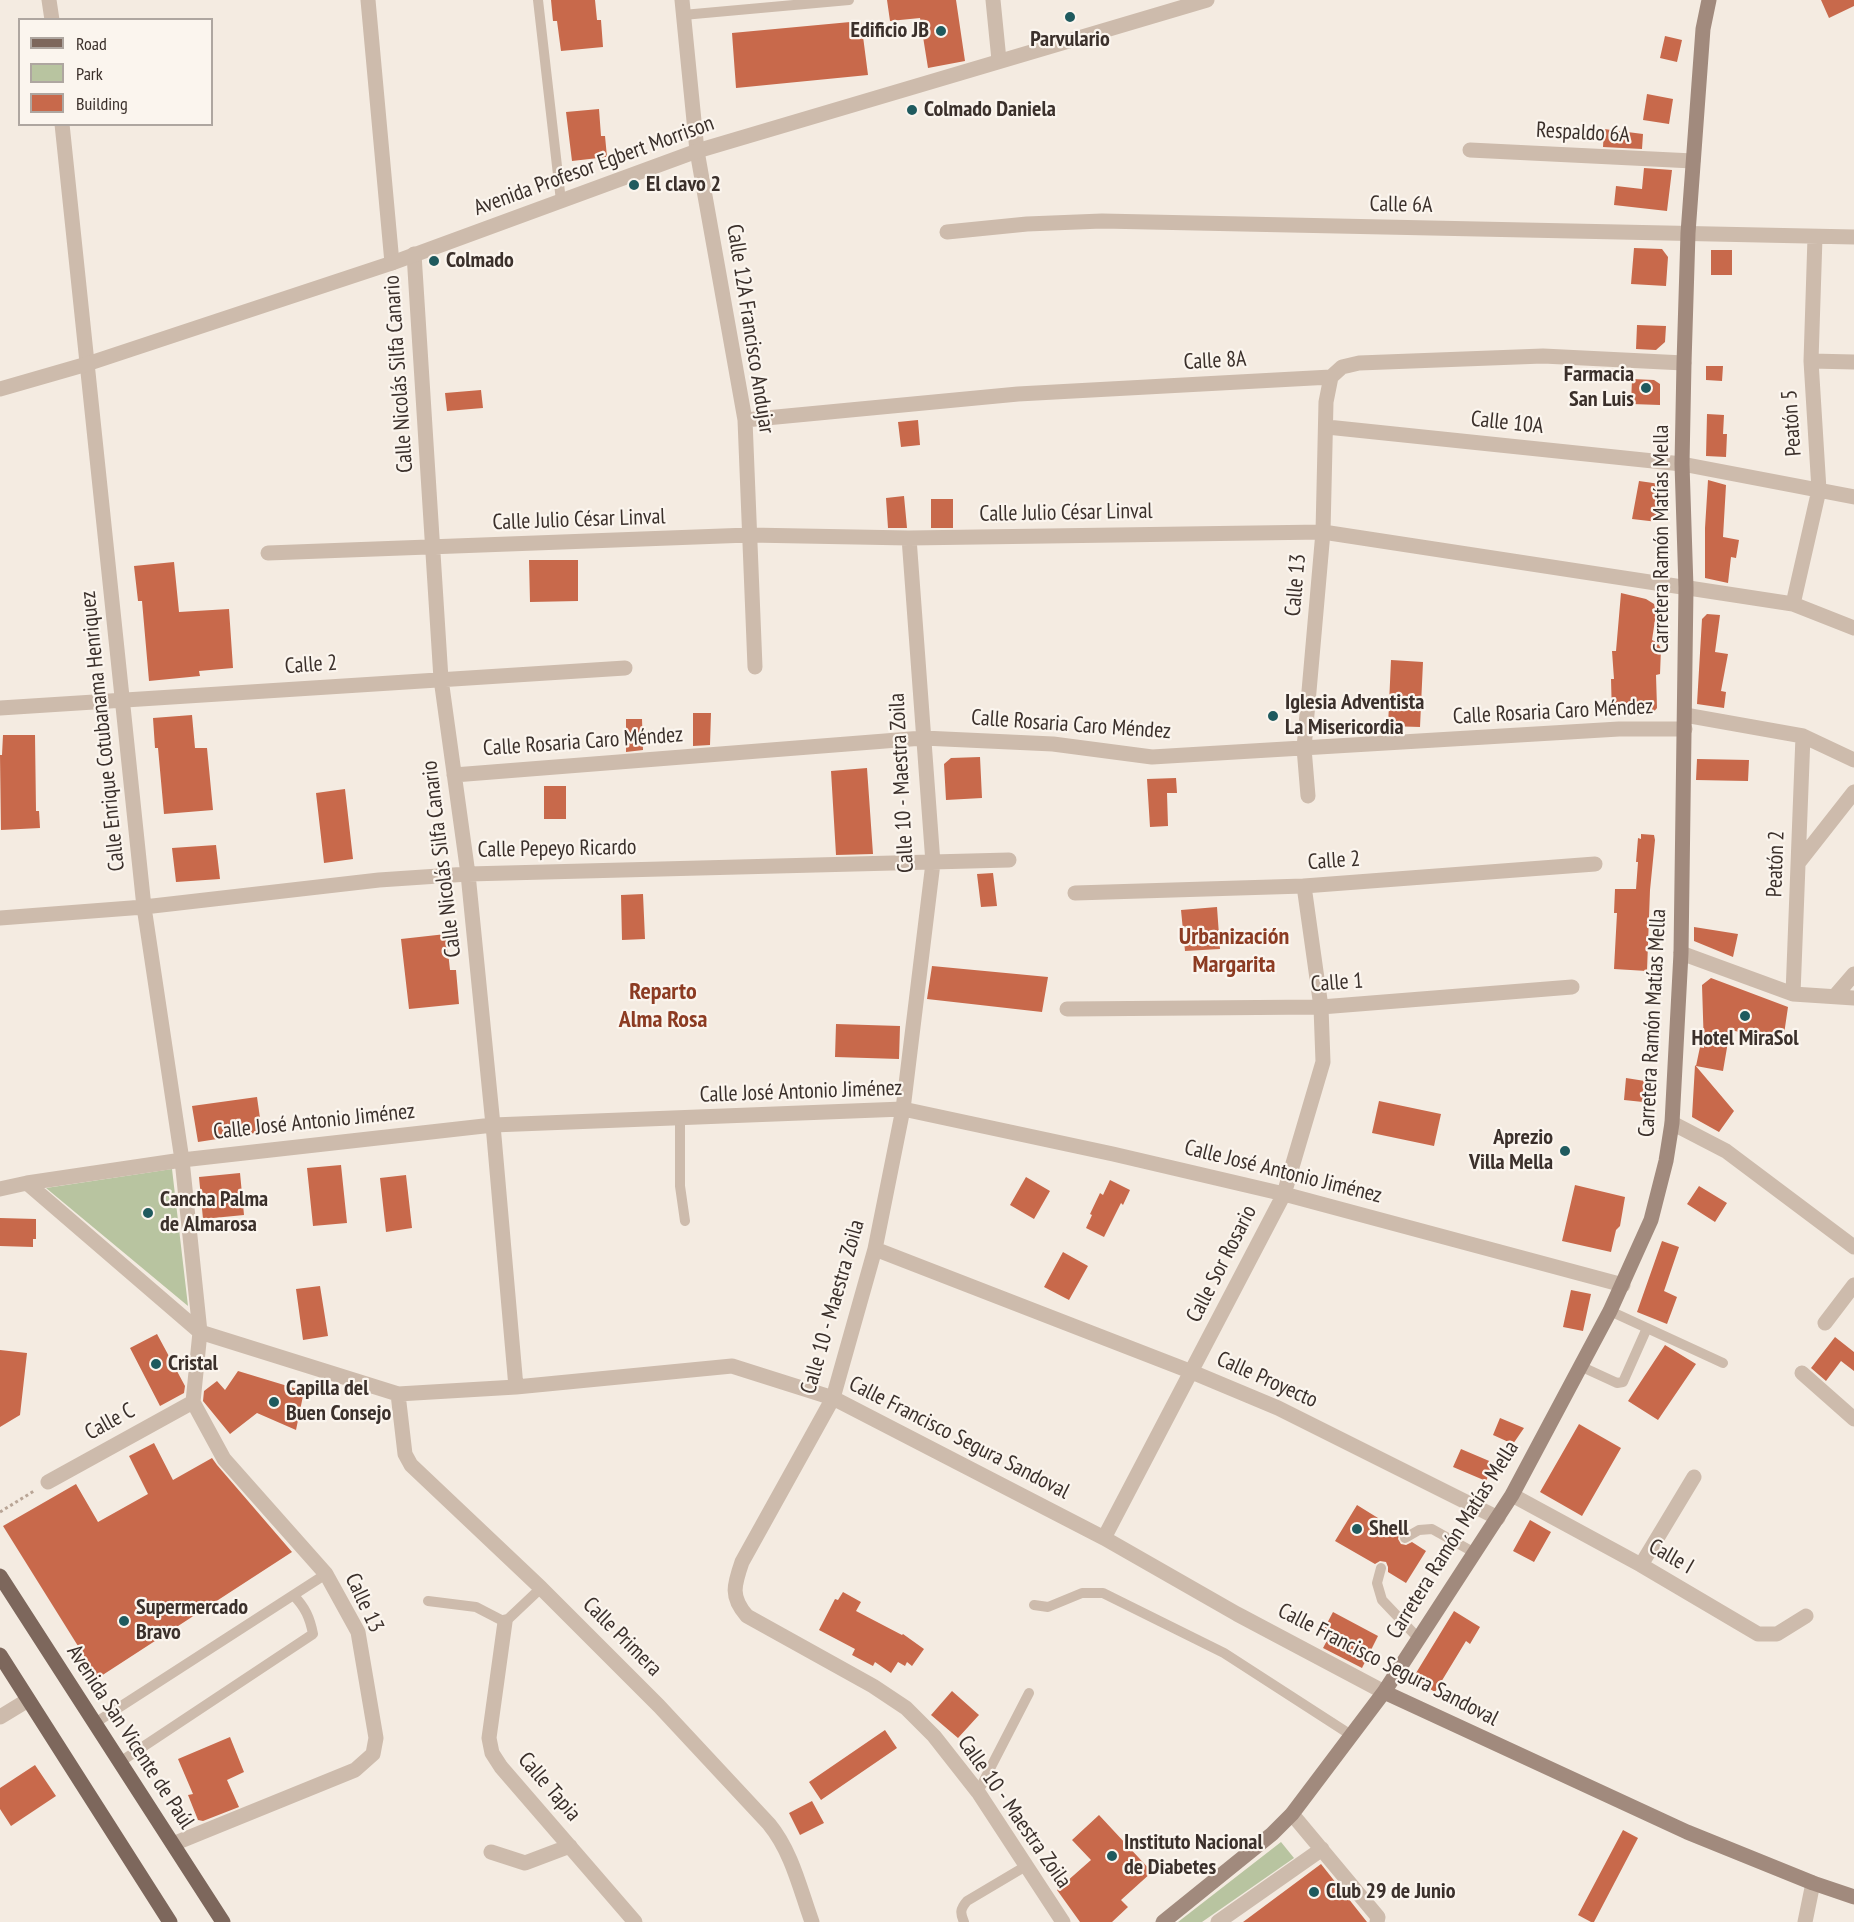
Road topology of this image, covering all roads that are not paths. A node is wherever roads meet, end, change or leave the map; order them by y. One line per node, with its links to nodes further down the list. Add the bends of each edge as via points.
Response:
1 (50, 0): 9 (street)
2 (368, 0): 21 (street, Calle Nicolás Silfa Canario)
3 (538, 0): 15 (lane)
4 (849, 0): 8 (lane)
5 (993, 0): 10 (street)
6 (1207, 0): 10 (street, Avenida Profesor Egbert Morrison)
7 (1709, 0): 14 (main road, Carretera Ramón Matías Mella, via 1703,29)
8 (683, 8): 13 (street, Calle 12A Francisco Andujar)
9 (51, 18)
10 (999, 60): 13 (street, Avenida Profesor Egbert Morrison)
11 (62, 126): 25 (street, Calle Enrique Cotubanama Henriquez)
12 (1470, 150): 14 (street, Respaldo 6A)
13 (697, 151): 15 (street, Avenida Profesor Egbert Morrison); 28 (street, Calle 12A Francisco Andujar)
14 (1694, 161): 17 (main road, Carretera Ramón Matías Mella)
15 (561, 201): 20 (street, Avenida Profesor Egbert Morrison)
16 (947, 232): 17 (street, Calle 6A, via 1102,221)
17 (1688, 233): 18 (street, Calle 6A); 24 (main road, Carretera Ramón Matías Mella)
18 (1815, 237): 19 (street, Calle 6A); 22 (street, Peatón 5)
19 (1854, 237)
20 (414, 254): 21 (street, Avenida Profesor Egbert Morrison); 36 (street, Calle Nicolás Silfa Canario)
21 (392, 263): 25 (street, Avenida Profesor Egbert Morrison)
22 (1811, 361): 23 (street); 31 (street, Peatón 5)
23 (1854, 362)
24 (1684, 363): 26 (street, Calle 8A, via 1543,356 1359,363 1342,367); 30 (main road, Carretera Ramón Matías Mella)
25 (87, 364): 27 (street, Avenida Profesor Egbert Morrison); 44 (street, Calle Enrique Cotubanama Henriquez)
26 (1331, 378): 28 (street, Calle 8A, via 1018,394); 29 (street, Calle 13, via 1326,402)
27 (0, 389)
28 (745, 420): 34 (street, Calle 12A Francisco Andujar)
29 (1327, 428): 30 (street, Calle 10A); 33 (street, Calle 13)
30 (1682, 464): 31 (street, Calle 10A); 38 (main road, Carretera Ramón Matías Mella)
31 (1819, 490): 32 (street, Calle 10A); 39 (street, Peatón 5)
32 (1854, 497)
33 (1323, 532): 35 (street, Calle Julio César Linval); 38 (street, Calle Julio César Linval); 49 (street, Calle 13)
34 (750, 535): 35 (street, Calle Julio César Linval); 36 (street, Calle Julio César Linval); 41 (street, Calle 12A Francisco Andujar)
35 (909, 538): 48 (street, Calle 10 - Maestra Zoila)
36 (433, 548): 37 (street, Calle Julio César Linval); 43 (street, Calle Nicolás Silfa Canario)
37 (268, 553)
38 (1686, 588): 39 (street, Calle Julio César Linval); 46 (main road, Carretera Ramón Matías Mella)
39 (1793, 604): 40 (street, Calle Julio César Linval)
40 (1854, 628)
41 (755, 667)
42 (625, 668): 43 (street, Calle 2)
43 (441, 679): 44 (street, Calle 2); 51 (street, Calle Nicolás Silfa Canario)
44 (122, 700): 45 (street, Calle 2); 61 (street, Calle Enrique Cotubanama Henriquez)
45 (0, 708)
46 (1685, 722): 47 (street, Calle Rosaria Caro Méndez); 49 (street, Calle Rosaria Caro Méndez); 63 (main road, Carretera Ramón Matías Mella)
47 (1803, 736): 50 (street, Calle Rosaria Caro Méndez); 55 (street, Peatón 2)
48 (923, 738): 49 (street, Calle Rosaria Caro Méndez, via 1053,744 1152,757); 51 (street, Calle Rosaria Caro Méndez); 56 (street, Calle 10 - Maestra Zoila)
49 (1304, 748): 53 (street, Calle 13)
50 (1854, 760)
51 (454, 775): 58 (street, Calle Nicolás Silfa Canario)
52 (1854, 792): 55 (street)
53 (1308, 796)
54 (1009, 861): 56 (street, Calle Pepeyo Ricardo)
55 (1798, 862): 66 (street, Peatón 2)
56 (933, 863): 58 (street, Calle Pepeyo Ricardo); 71 (street, Calle 10 - Maestra Zoila)
57 (1595, 864): 59 (street, Calle 2)
58 (468, 874): 61 (street, Calle Pepeyo Ricardo, via 379,880); 74 (street, Calle Nicolás Silfa Canario)
59 (1305, 886): 60 (street, Calle 2); 69 (street, Calle Sor Rosario)
60 (1075, 893)
61 (144, 907): 62 (street, Calle Pepeyo Ricardo); 75 (street, Calle Enrique Cotubanama Henriquez)
62 (0, 918)
63 (1681, 952): 66 (street); 73 (main road, Carretera Ramón Matías Mella)
64 (1854, 974): 67 (street)
65 (1572, 987): 69 (street, Calle 1)
66 (1793, 994): 67 (street)
67 (1835, 996): 68 (street)
68 (1854, 998)
69 (1320, 1007): 70 (street, Calle 1); 78 (street, Calle Sor Rosario, via 1323,1062)
70 (1067, 1009)
71 (903, 1109): 72 (street, Calle José Antonio Jiménez); 78 (street, Calle José Antonio Jiménez); 81 (street, Calle 10 - Maestra Zoila)
72 (680, 1118): 74 (street, Calle José Antonio Jiménez); 79 (lane, via 680,1186)
73 (1672, 1123): 80 (street, via 1726,1151); 82 (main road, Carretera Ramón Matías Mella, via 1651,1220)
74 (493, 1125): 75 (street, Calle José Antonio Jiménez); 92 (street, Calle Nicolás Silfa Canario)
75 (182, 1160): 76 (street, Calle José Antonio Jiménez); 87 (street, Calle Enrique Cotubanama Henriquez)
76 (27, 1183): 77 (street, Calle José Antonio Jiménez); 87 (street, Calle Francisco Segura Sandoval)
77 (0, 1189)
78 (1284, 1194): 82 (street, Calle José Antonio Jiménez); 90 (street, Calle Sor Rosario)
79 (685, 1221)
80 (1854, 1247)
81 (875, 1249): 90 (street, Calle Proyecto); 94 (street, Calle 10 - Maestra Zoila)
82 (1623, 1285): 84 (main road, Carretera Ramón Matías Mella)
83 (1854, 1285): 85 (street)
84 (1610, 1311): 86 (lane); 89 (main road, Carretera Ramón Matías Mella)
85 (1825, 1323)
86 (1647, 1328): 88 (lane); 89 (lane, via 1623,1382 1617,1383)
87 (200, 1332): 93 (street, Calle Francisco Segura Sandoval); 95 (street)
88 (1723, 1363)
89 (1580, 1366): 99 (main road, Carretera Ramón Matías Mella)
90 (1192, 1372): 100 (street, Calle Proyecto, via 1278,1408); 101 (street, Calle Sor Rosario)
91 (1802, 1373): 96 (street)
92 (516, 1387): 93 (street, Calle Francisco Segura Sandoval); 94 (street, Calle Francisco Segura Sandoval, via 732,1366)
93 (398, 1394): 108 (street, Calle Primera, via 405,1454 411,1465)
94 (833, 1398): 101 (street, Calle Francisco Segura Sandoval); 123 (street, Calle 10 - Maestra Zoila, via 742,1562 734,1593 738,1606 758,1624 906,1708 934,1736)
95 (193, 1402): 98 (street, Calle C); 106 (street, Calle 13, via 224,1459)
96 (1854, 1419)
97 (1694, 1477): 104 (street)
98 (48, 1482)
99 (1512, 1495): 100 (main road, Carretera Ramón Matías Mella); 104 (street, Calle I)
100 (1498, 1518): 103 (main road, Carretera Ramón Matías Mella)
101 (1104, 1538): 116 (street, Calle Francisco Segura Sandoval)
102 (1405, 1538): 103 (lane, via 1419,1530 1432,1529)
103 (1475, 1553): 114 (main road, Carretera Ramón Matías Mella)
104 (1641, 1565): 112 (street, Calle I, via 1758,1634 1777,1634)
105 (1381, 1568): 114 (lane, via 1377,1583 1382,1599)
106 (326, 1574): 109 (lane); 125 (street, Calle 13, via 358,1632 376,1738 373,1754 355,1770)
107 (0, 1576): 120 (main road, Avenida San Vicente de Paúl)
108 (541, 1588): 113 (lane); 136 (street, Calle Primera, via 659,1706 776,1832)
109 (294, 1596): 120 (lane); 122 (lane, via 304,1606 313,1634)
110 (428, 1601): 113 (lane, via 476,1607)
111 (1034, 1605): 121 (lane, via 1048,1607 1082,1593 1103,1593 1224,1653)
112 (1806, 1616)
113 (505, 1623): 126 (street, Calle Tapia, via 489,1738 492,1753)
114 (1419, 1639): 116 (main road, Carretera Ramón Matías Mella)
115 (0, 1655): 118 (main road)
116 (1384, 1692): 121 (main road, Carretera Ramón Matías Mella); 130 (main road, Calle Francisco Segura Sandoval, via 1687,1832)
117 (1029, 1693): 123 (lane)
118 (28, 1700): 119 (street); 133 (main road)
119 (0, 1717)
120 (95, 1723): 122 (main road, Avenida San Vicente de Paúl)
121 (1351, 1735): 124 (main road, Carretera Ramón Matías Mella)
122 (120, 1762): 125 (main road, Avenida San Vicente de Paúl)
123 (978, 1792): 129 (street, Calle 10 - Maestra Zoila)
124 (1292, 1814): 127 (street); 139 (main road, Carretera Ramón Matías Mella)
125 (173, 1844): 134 (main road, Avenida San Vicente de Paúl)
126 (570, 1846): 128 (street, via 525,1863); 135 (street, Calle Tapia)
127 (1322, 1849): 132 (street); 140 (street)
128 (491, 1852)
129 (1026, 1866): 137 (lane, via 967,1901 961,1913); 138 (street, Calle 10 - Maestra Zoila)
130 (1813, 1883): 131 (main road, Calle Francisco Segura Sandoval); 141 (street)
131 (1854, 1897)
132 (1383, 1920)
133 (170, 1922)
134 (223, 1922)
135 (635, 1922)
136 (812, 1922)
137 (964, 1922)
138 (1063, 1922)
139 (1163, 1922)
140 (1218, 1922)
141 (1805, 1922)

